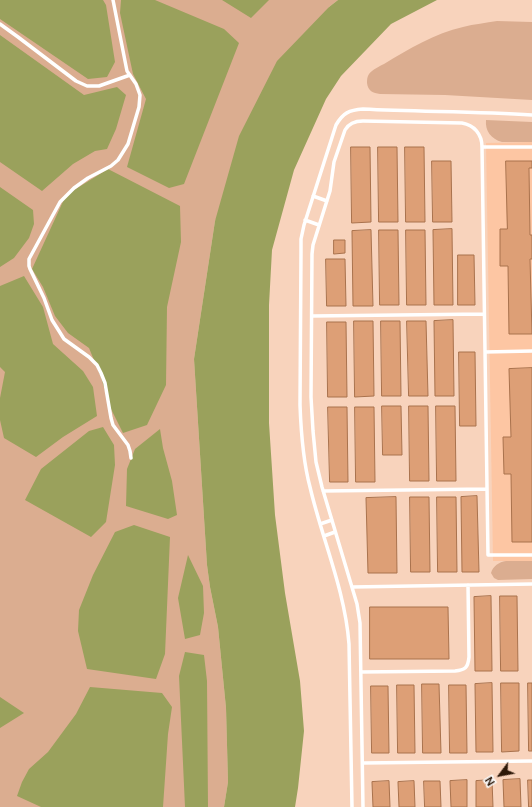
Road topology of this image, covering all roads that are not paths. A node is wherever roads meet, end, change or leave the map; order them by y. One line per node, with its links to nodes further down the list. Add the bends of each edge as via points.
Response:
1 (113, 0): 3 (lane)
2 (0, 24): 3 (lane, via 76,81 87,86 99,86)
3 (130, 75): 15 (lane, via 140,95 128,144 111,166 88,178 60,202 29,259 29,266 52,320 64,339 97,365 105,383 113,425 128,445)
4 (532, 115): 7 (lane, via 363,109 348,112 336,125)
5 (482, 147): 6 (lane); 8 (lane, via 477,131 462,123 353,122 345,130 334,162); 11 (lane)
6 (532, 147)
7 (313, 196): 8 (lane); 9 (lane)
8 (327, 201): 10 (lane)
9 (305, 220): 10 (lane); 19 (lane, via 301,239 301,420 310,487)
10 (319, 224): 12 (lane, via 312,249)
11 (484, 314): 12 (lane); 14 (lane)
12 (312, 316): 17 (lane, via 313,431 316,462)
13 (532, 351): 14 (lane)
14 (485, 352): 16 (lane)
15 (131, 458)
16 (487, 489): 17 (lane); 22 (lane, via 488,555)
17 (323, 491): 18 (lane)
18 (332, 520): 19 (lane); 20 (lane)
19 (320, 524): 21 (lane)
20 (335, 532): 21 (lane); 25 (lane)
21 (324, 536): 29 (lane, via 348,624)
22 (532, 555)
23 (532, 584): 24 (lane)
24 (468, 585): 25 (lane); 26 (lane, via 469,657 466,668 455,671)
25 (352, 587): 26 (lane, via 360,623)
26 (361, 672): 28 (lane)
27 (532, 761): 28 (lane)
28 (363, 763): 30 (lane)
29 (352, 807)
30 (363, 807)

